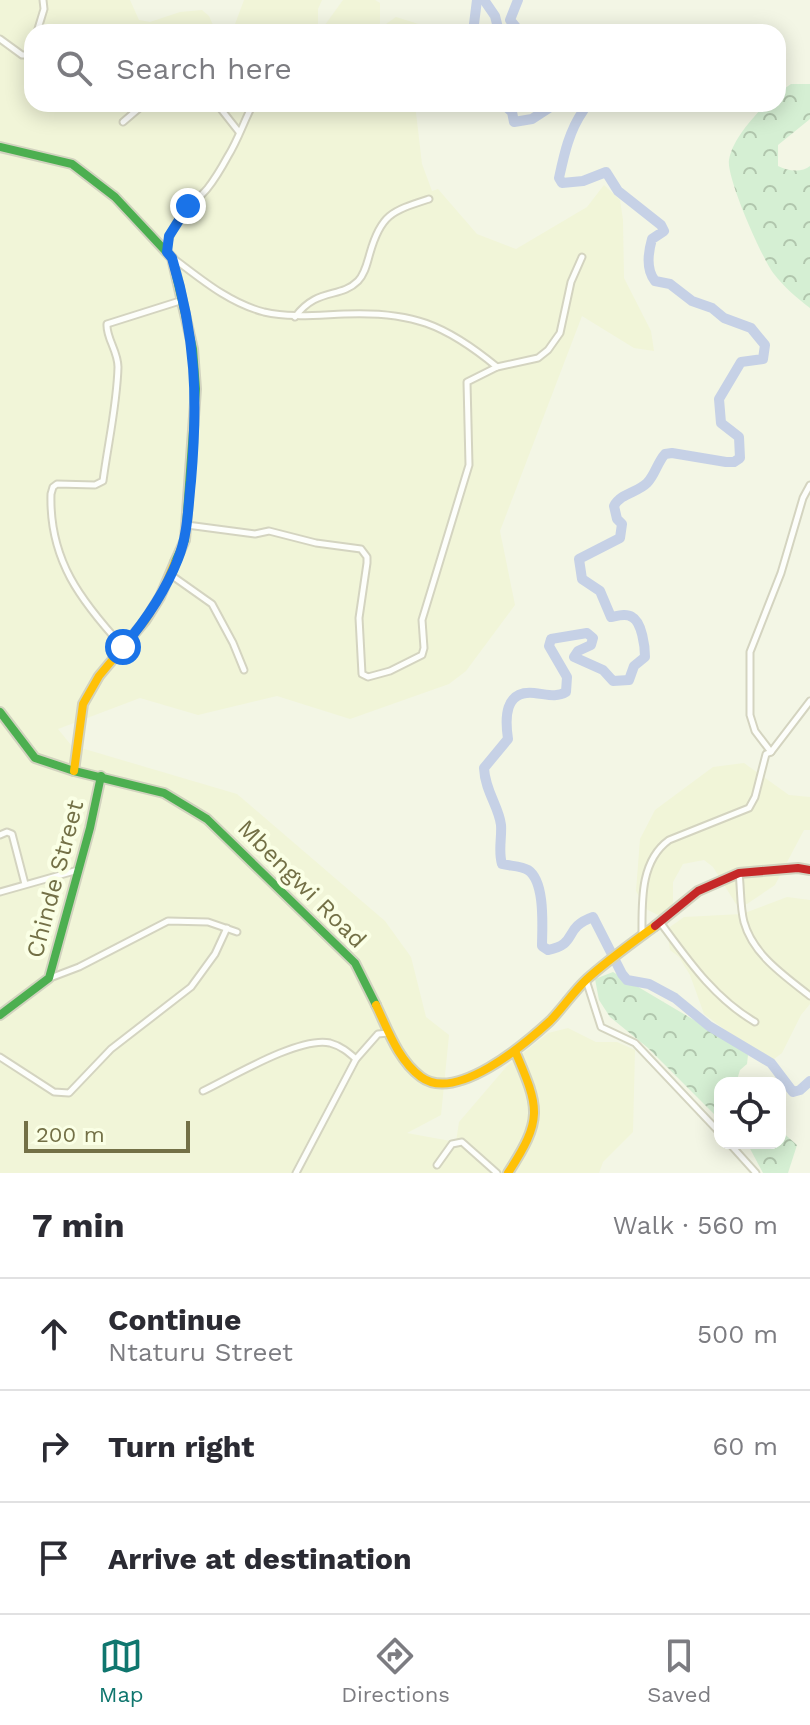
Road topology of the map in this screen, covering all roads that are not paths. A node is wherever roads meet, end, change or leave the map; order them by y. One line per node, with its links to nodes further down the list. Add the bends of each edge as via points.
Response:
1 (43, 0): 2 (street)
2 (40, 24)
3 (0, 39): 4 (street)
4 (24, 55)
5 (135, 112): 8 (street)
6 (223, 112): 9 (street)
7 (249, 112): 9 (street)
8 (123, 122)
9 (239, 132): 12 (street, via 208,188 188,206 169,236)
10 (0, 147): 12 (street, via 72,164 115,197)
11 (429, 199): 15 (street, via 383,220 355,284 309,301)
12 (170, 255): 14 (street); 15 (street, via 234,300 262,312)
13 (582, 257): 16 (street, via 560,333 548,350 538,358)
14 (183, 300): 18 (street, via 196,389); 20 (street, via 107,324 118,366 103,481 57,484 51,494 57,550 87,605)
15 (295, 317): 16 (street, via 409,317 460,339)
16 (497, 367): 18 (street, via 467,382 469,465 422,620 424,652 403,665 368,677 361,672 359,618 367,557 361,549 269,531 255,534)
17 (810, 485): 24 (street, via 750,652 750,715)
18 (187, 525): 19 (street)
19 (171, 575): 20 (street); 21 (street, via 212,604)
20 (123, 647): 25 (street, via 83,704)
21 (244, 670)
22 (810, 701): 24 (street)
23 (0, 713): 25 (street, Mbengwi Road, via 35,758)
24 (771, 752): 36 (street, via 749,808 658,847 644,884)
25 (74, 771): 26 (street, Mbengwi Road)
26 (101, 776): 28 (street, Chinde Street); 42 (street, Mbengwi Road, via 164,793 207,819 355,963)
27 (0, 835): 31 (street, via 12,834)
28 (78, 870): 31 (street); 37 (street, Chinde Street)
29 (810, 870): 30 (street, Mbengwi Road)
30 (739, 873): 33 (street, Mbengwi Road, via 698,891); 39 (street, via 752,943)
31 (25, 884): 32 (street)
32 (0, 892)
33 (658, 920): 36 (street, Mbengwi Road); 41 (street, via 704,981)
34 (227, 928): 35 (street); 37 (street, via 196,920 168,921); 44 (street, via 191,987 111,1049 69,1093 54,1092)
35 (237, 932)
36 (642, 935): 38 (street, Mbengwi Road)
37 (49, 978): 40 (street, Chinde Street)
38 (586, 980): 43 (street, Mbengwi Road); 47 (street, via 601,1027 635,1043)
39 (810, 996)
40 (0, 1015)
41 (755, 1022)
42 (388, 1033): 43 (street, Mbengwi Road, via 413,1071 436,1083 484,1071); 45 (street, via 378,1034)
43 (515, 1051): 52 (street, via 533,1093 536,1121 532,1137)
44 (0, 1057)
45 (356, 1059): 46 (street, via 329,1043 300,1045); 50 (street)
46 (203, 1091)
47 (714, 1127)
48 (734, 1149): 53 (street)
49 (437, 1165): 51 (street, via 452,1144 462,1142)
50 (296, 1173)
51 (497, 1173)
52 (508, 1173)
53 (756, 1173)

